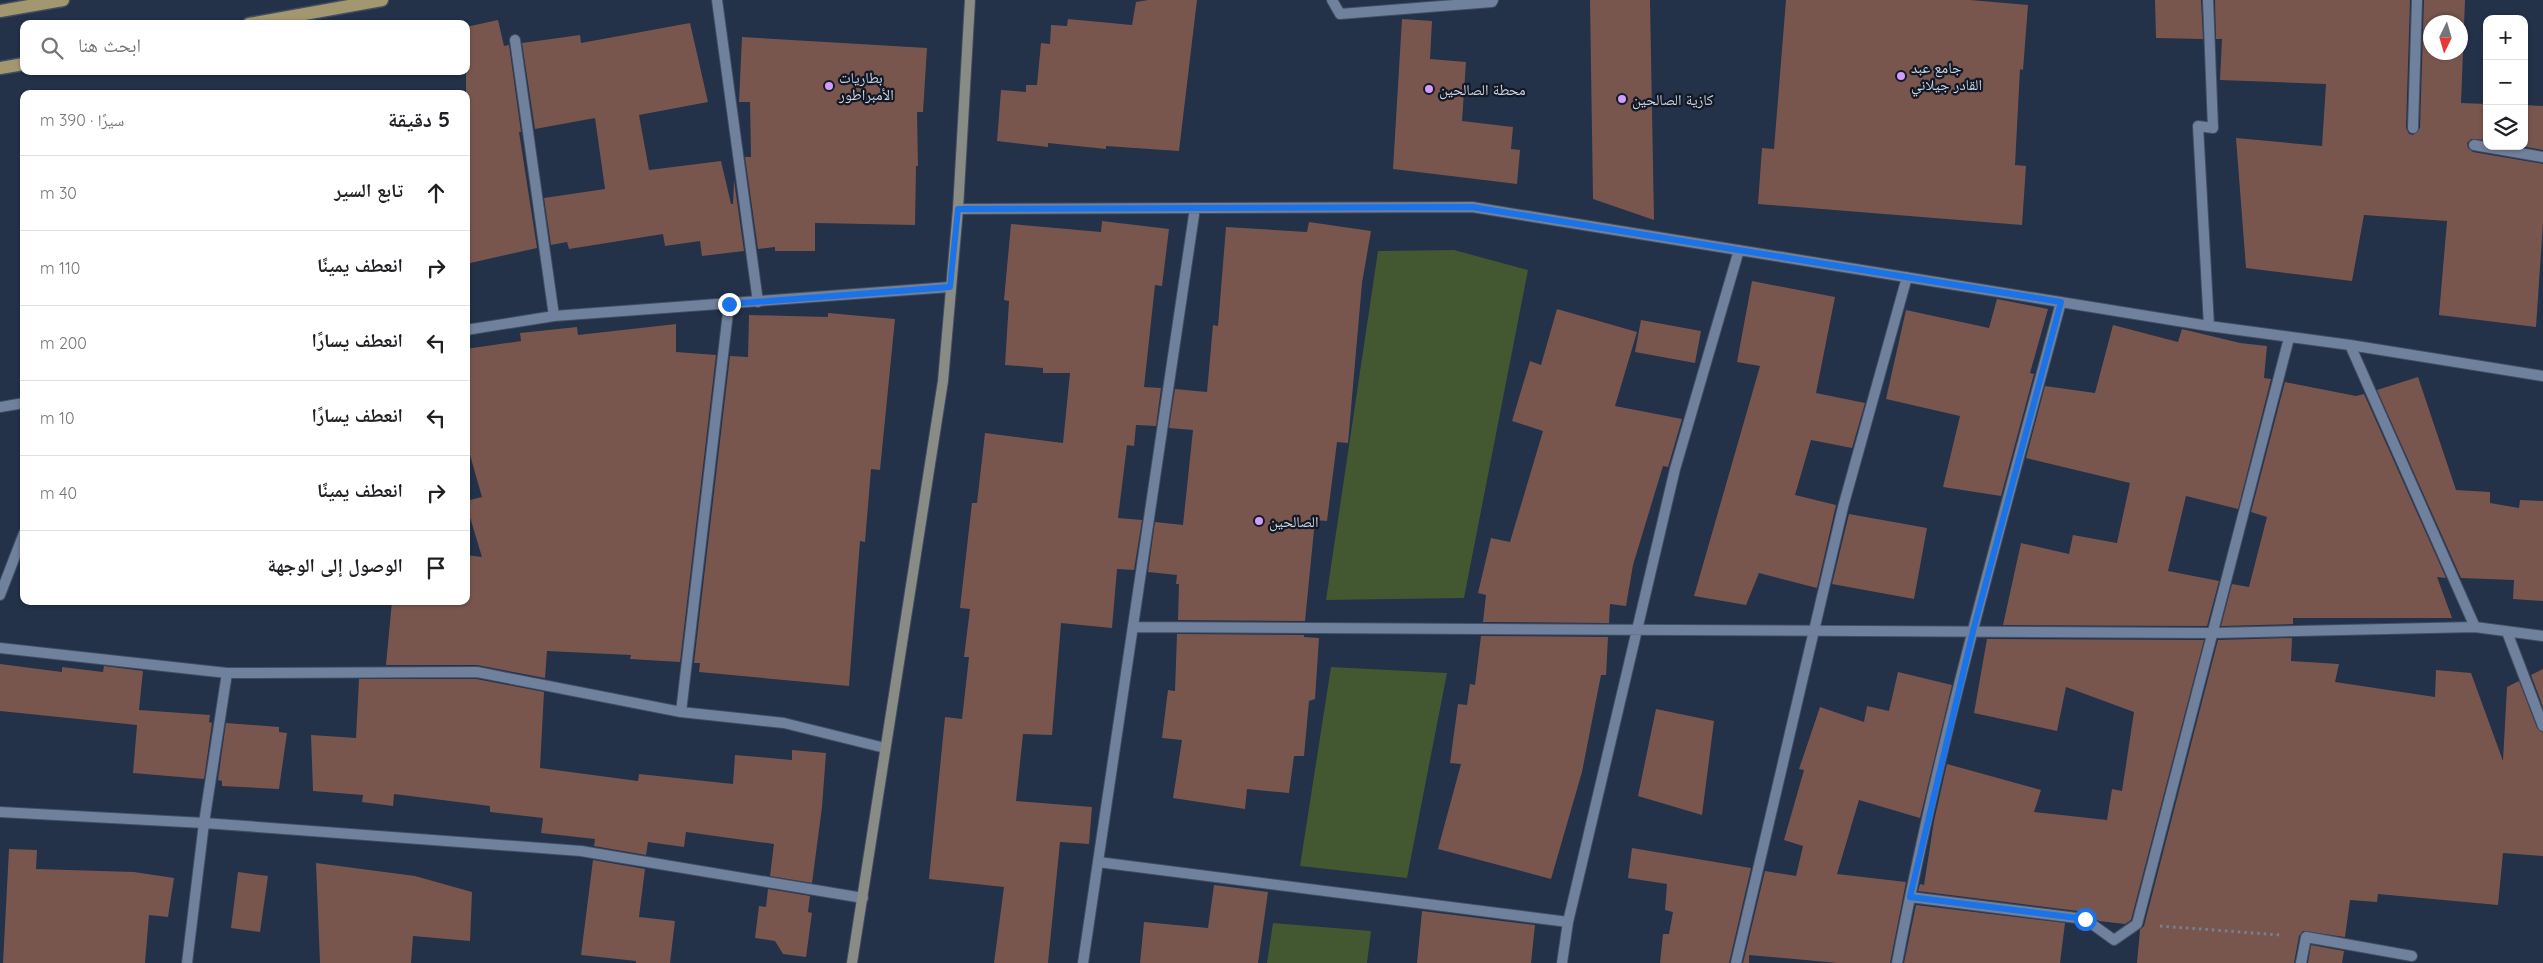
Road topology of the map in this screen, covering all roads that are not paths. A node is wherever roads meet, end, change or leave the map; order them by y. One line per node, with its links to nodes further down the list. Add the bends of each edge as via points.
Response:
1 (63, 0): 9 (main road)
2 (382, 0): 10 (main road)
3 (717, 0): 22 (street)
4 (970, 0): 18 (main road)
5 (1332, 0): 6 (street, via 1340,14)
6 (1493, 0)
7 (2208, 0): 26 (street, via 2213,128 2198,126)
8 (2417, 0): 14 (street)
9 (0, 12)
10 (271, 20)
11 (516, 40): 25 (street)
12 (20, 65): 13 (main road)
13 (0, 68)
14 (2413, 128)
15 (2474, 145): 16 (street)
16 (2543, 156)
17 (1195, 208): 18 (street); 19 (street, via 1472,207); 35 (street)
18 (958, 209): 21 (main road)
19 (1739, 250): 20 (street); 37 (street, via 1674,469)
20 (1907, 277): 23 (street); 38 (street, via 1857,449)
21 (950, 287): 22 (street); 47 (main road, via 943,381)
22 (758, 302): 24 (street)
23 (2061, 302): 26 (street); 39 (street)
24 (729, 304): 25 (street); 45 (street)
25 (554, 316): 27 (street)
26 (2209, 326): 28 (street)
27 (470, 329)
28 (2289, 338): 29 (street); 41 (street)
29 (2350, 345): 30 (street); 36 (street)
30 (2543, 376)
31 (20, 404): 32 (street)
32 (0, 407)
33 (20, 543): 34 (street)
34 (0, 595)
35 (1133, 627): 37 (street); 50 (street)
36 (2475, 628): 40 (street); 41 (street)
37 (1638, 629): 38 (street); 53 (street)
38 (1814, 630): 39 (street); 59 (street)
39 (1973, 631): 41 (street); 51 (street)
40 (2507, 632): 42 (street); 46 (street)
41 (2213, 633): 51 (street, via 2137,924 2114,940 2085,919)
42 (2543, 636)
43 (0, 648): 44 (street)
44 (227, 673): 45 (street, via 477,672); 49 (street)
45 (681, 712): 47 (street, via 784,723)
46 (2543, 726)
47 (885, 748): 52 (main road)
48 (0, 812): 49 (street)
49 (204, 823): 52 (street, via 581,851); 55 (street)
50 (1098, 862): 53 (street); 57 (street)
51 (1910, 897): 60 (street)
52 (863, 898): 56 (main road)
53 (1568, 922): 58 (street)
54 (2412, 956): 61 (street, via 2306,937)
55 (188, 963)
56 (852, 963)
57 (1083, 963)
58 (1562, 963)
59 (1736, 963)
60 (1897, 963)
61 (2301, 963)

